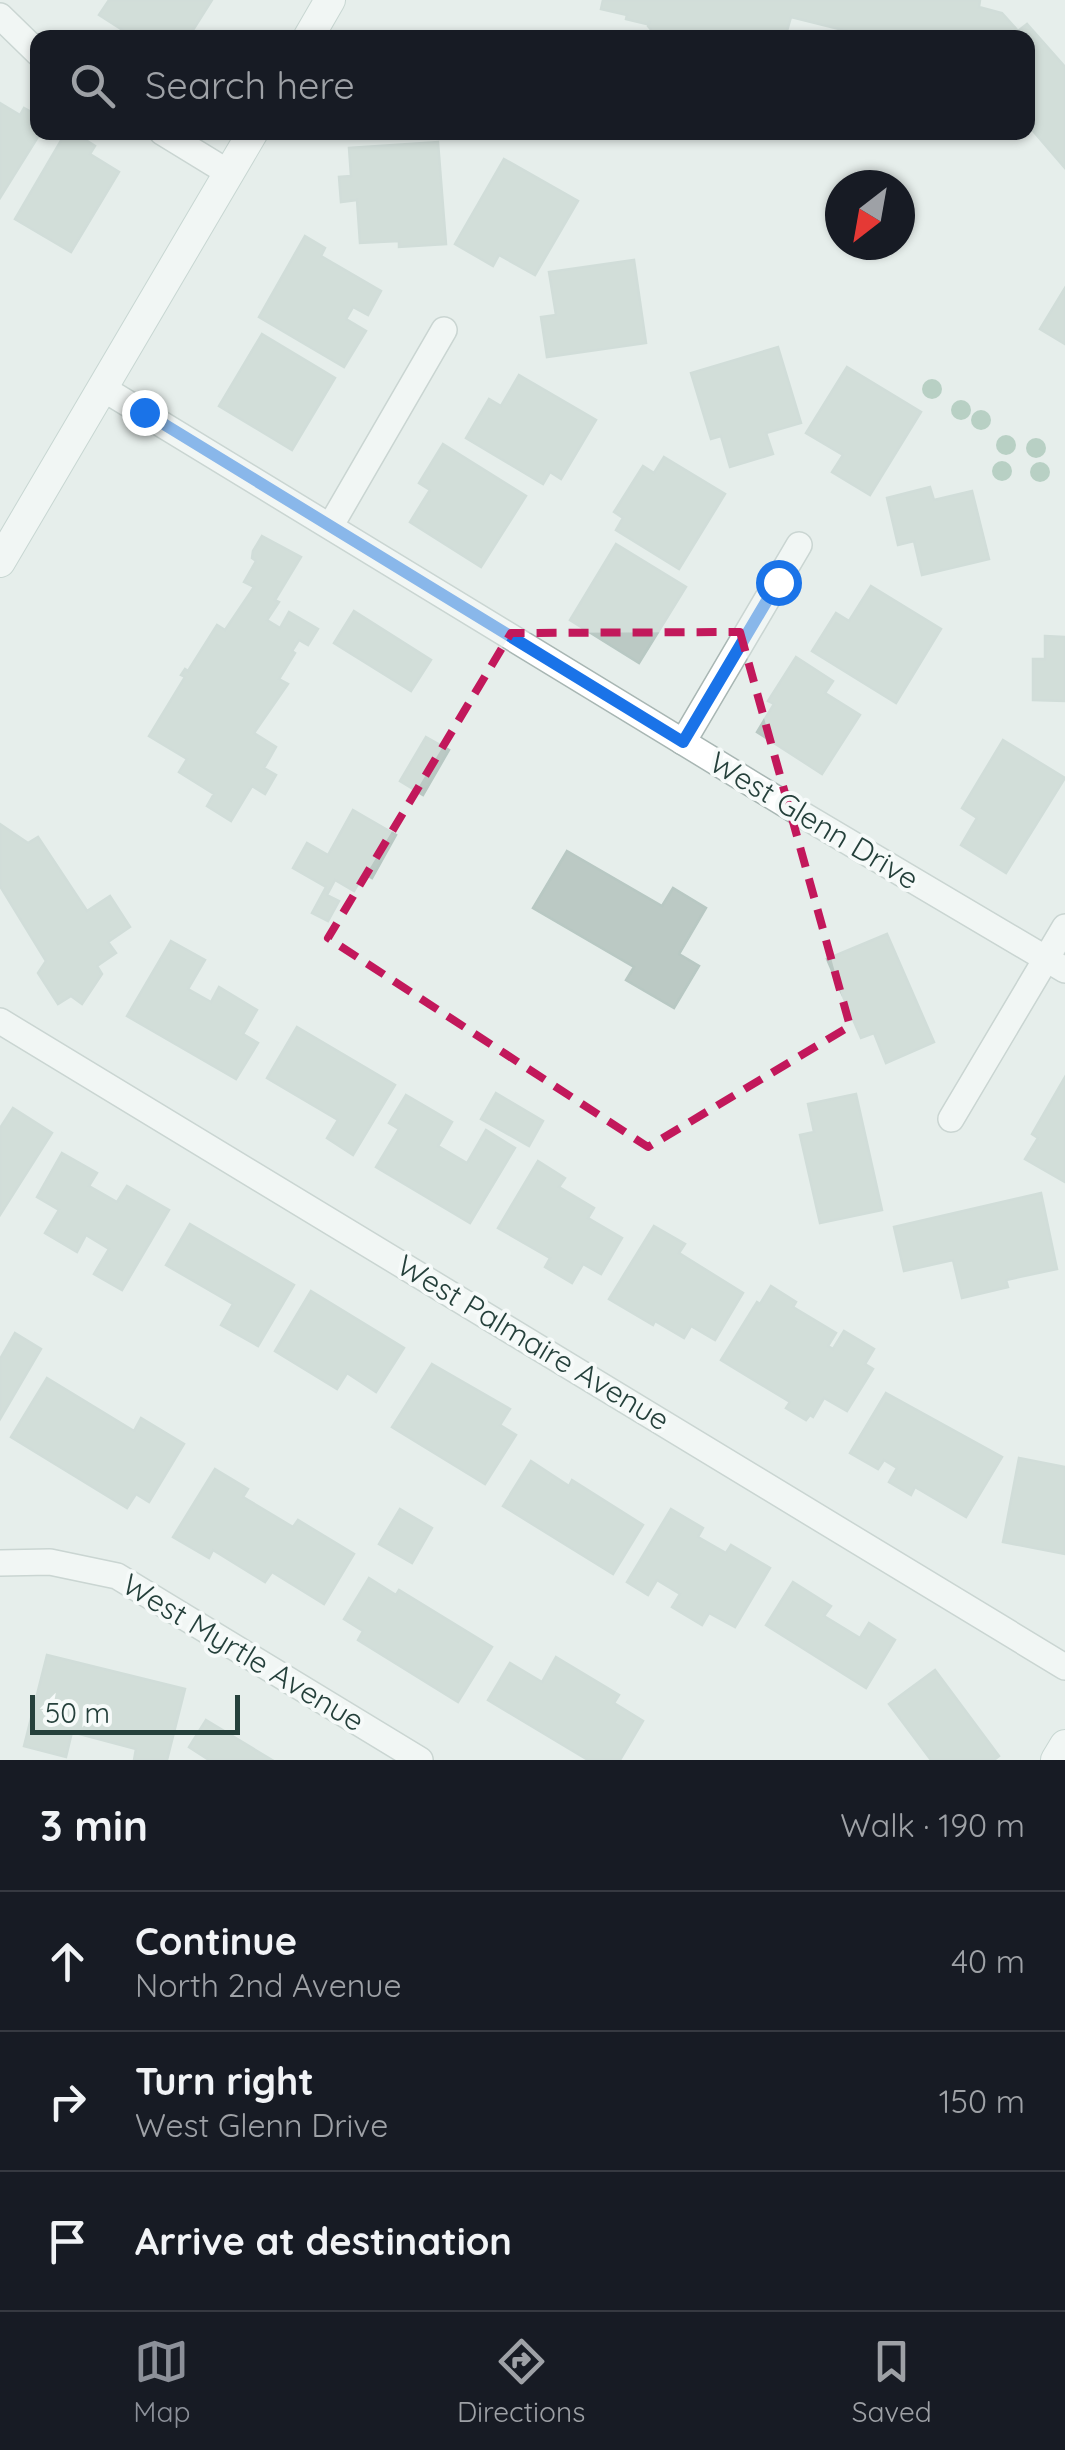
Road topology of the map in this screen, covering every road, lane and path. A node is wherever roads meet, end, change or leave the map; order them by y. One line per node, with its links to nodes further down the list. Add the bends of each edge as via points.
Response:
1 (330, 0): 3 (main road)
2 (0, 16): 4 (street)
3 (313, 30)
4 (30, 45)
5 (175, 140): 7 (street)
6 (248, 140): 7 (main road)
7 (229, 173): 9 (main road)
8 (444, 330): 10 (street)
9 (104, 389): 10 (street, West Glenn Drive); 12 (main road)
10 (331, 525): 13 (street, West Glenn Drive)
11 (799, 545): 13 (street)
12 (0, 562)
13 (683, 742): 15 (street, West Glenn Drive)
14 (1065, 926): 15 (street)
15 (1055, 964): 17 (street)
16 (0, 1021): 19 (street, West Palmaire Avenue)
17 (951, 1119)
18 (0, 1563): 21 (street, West Myrtle Avenue, via 50,1562 117,1576)
19 (1065, 1666)
20 (1065, 1745): 22 (main road)
21 (420, 1760)
22 (1056, 1760)

